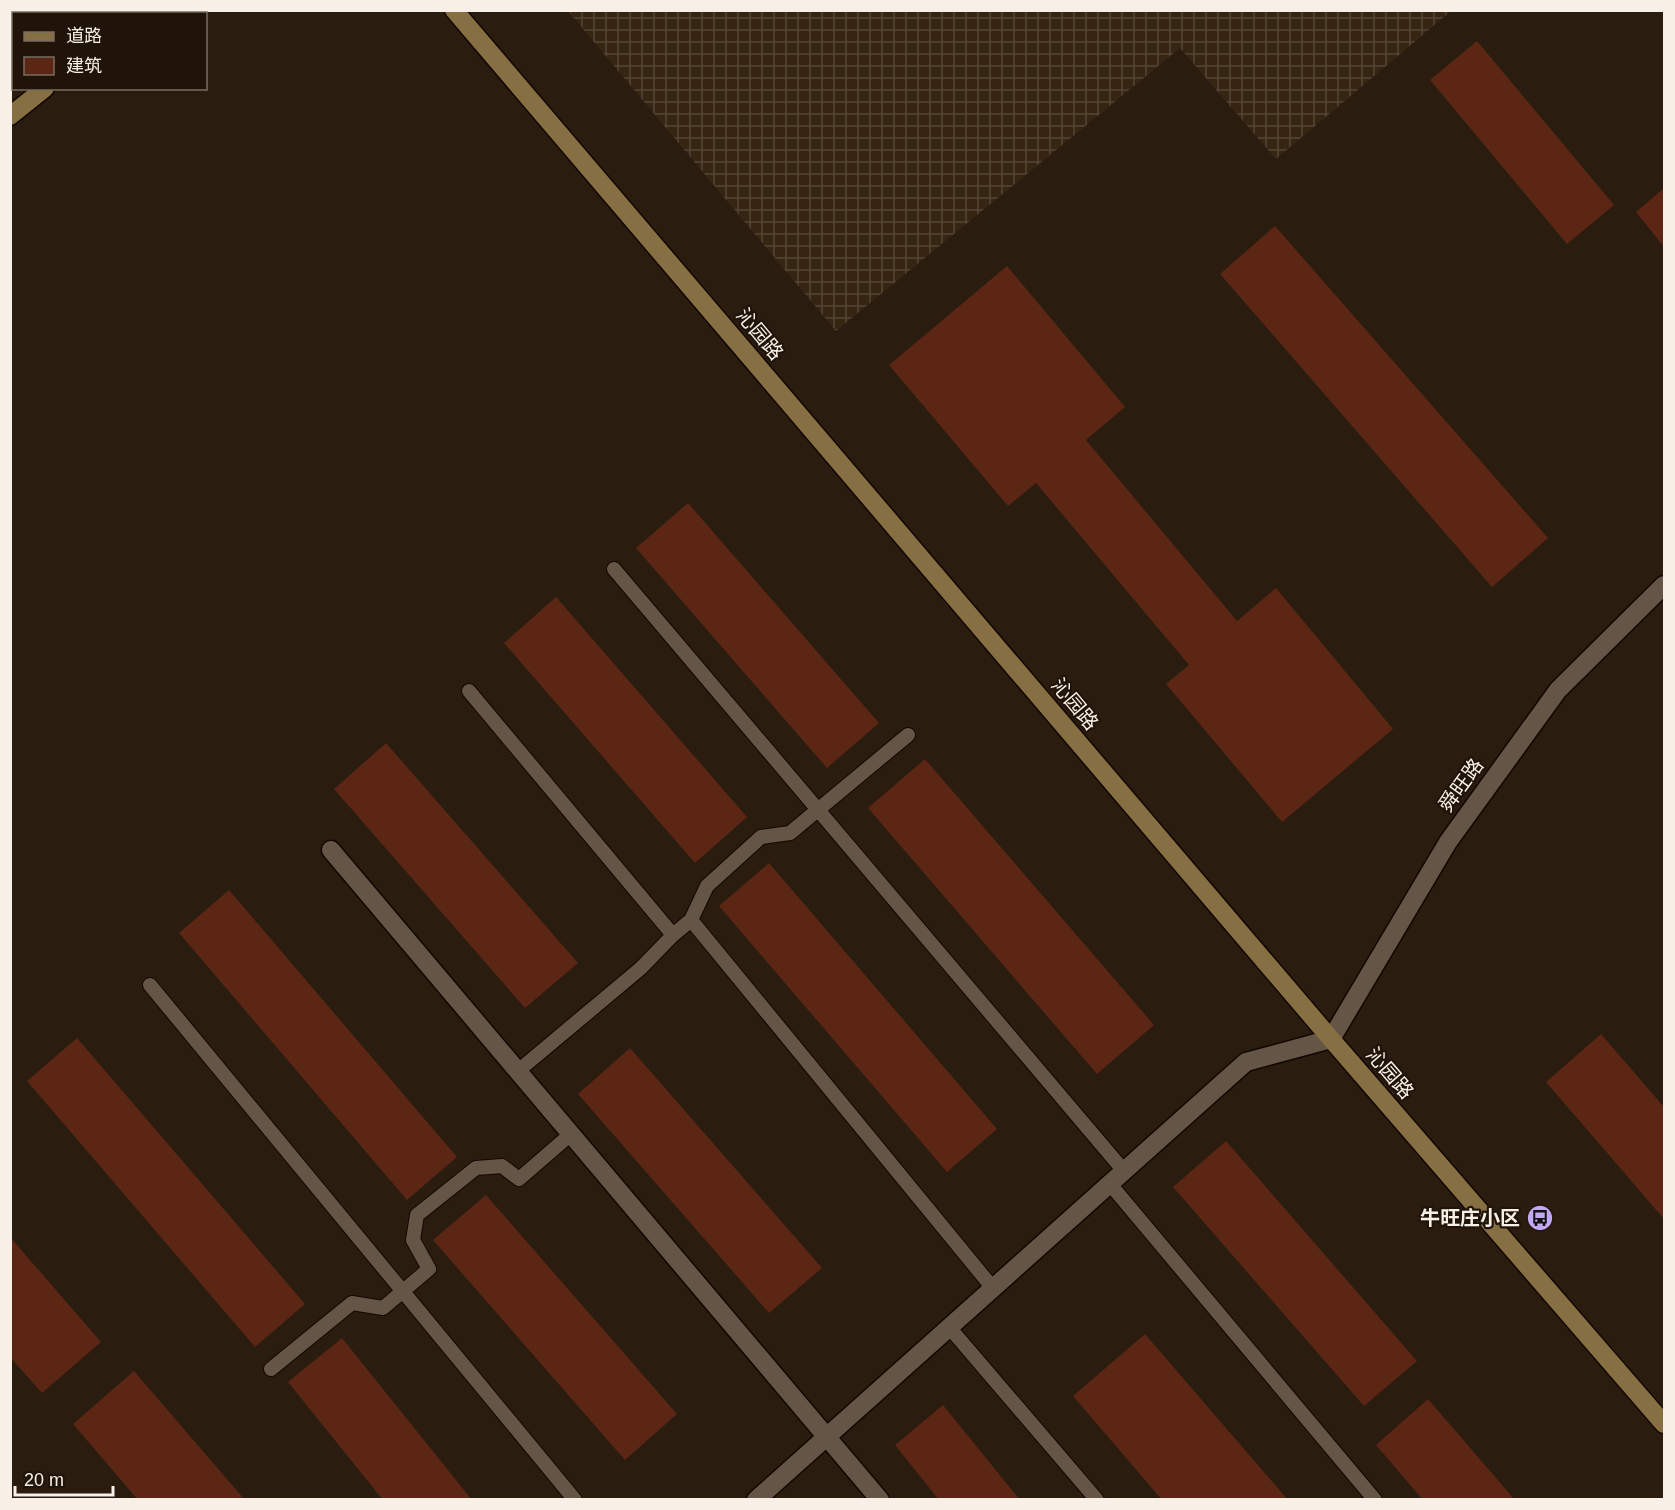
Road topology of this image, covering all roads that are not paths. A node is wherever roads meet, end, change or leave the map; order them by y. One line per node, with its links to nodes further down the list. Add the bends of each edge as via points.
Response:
1 (454, 10): 13 (street, 沁园路)
2 (42, 90): 3 (street)
3 (10, 116)
4 (614, 569): 8 (lane)
5 (1665, 585): 13 (street, 舜旺路, via 1558,690 1448,842)
6 (469, 691): 11 (lane)
7 (908, 735): 8 (lane)
8 (818, 810): 10 (lane, via 790,833 761,837 707,886); 16 (lane)
9 (331, 850): 14 (street)
10 (691, 920): 11 (lane); 17 (lane)
11 (673, 935): 14 (lane, via 641,968)
12 (150, 986): 18 (lane)
13 (1330, 1039): 16 (street, via 1246,1062); 21 (street, 沁园路)
14 (518, 1071): 15 (street)
15 (571, 1134): 18 (lane, via 519,1179 502,1166 476,1168 417,1215 413,1240 429,1269); 22 (street)
16 (1117, 1178): 17 (street); 27 (lane)
17 (992, 1287): 19 (street)
18 (403, 1291): 20 (lane, via 383,1308 352,1303); 23 (lane)
19 (949, 1327): 22 (street); 26 (lane)
20 (271, 1369)
21 (1665, 1424)
22 (827, 1437): 24 (street); 25 (street)
23 (574, 1500)
24 (756, 1500)
25 (880, 1500)
26 (1097, 1500)
27 (1375, 1500)

